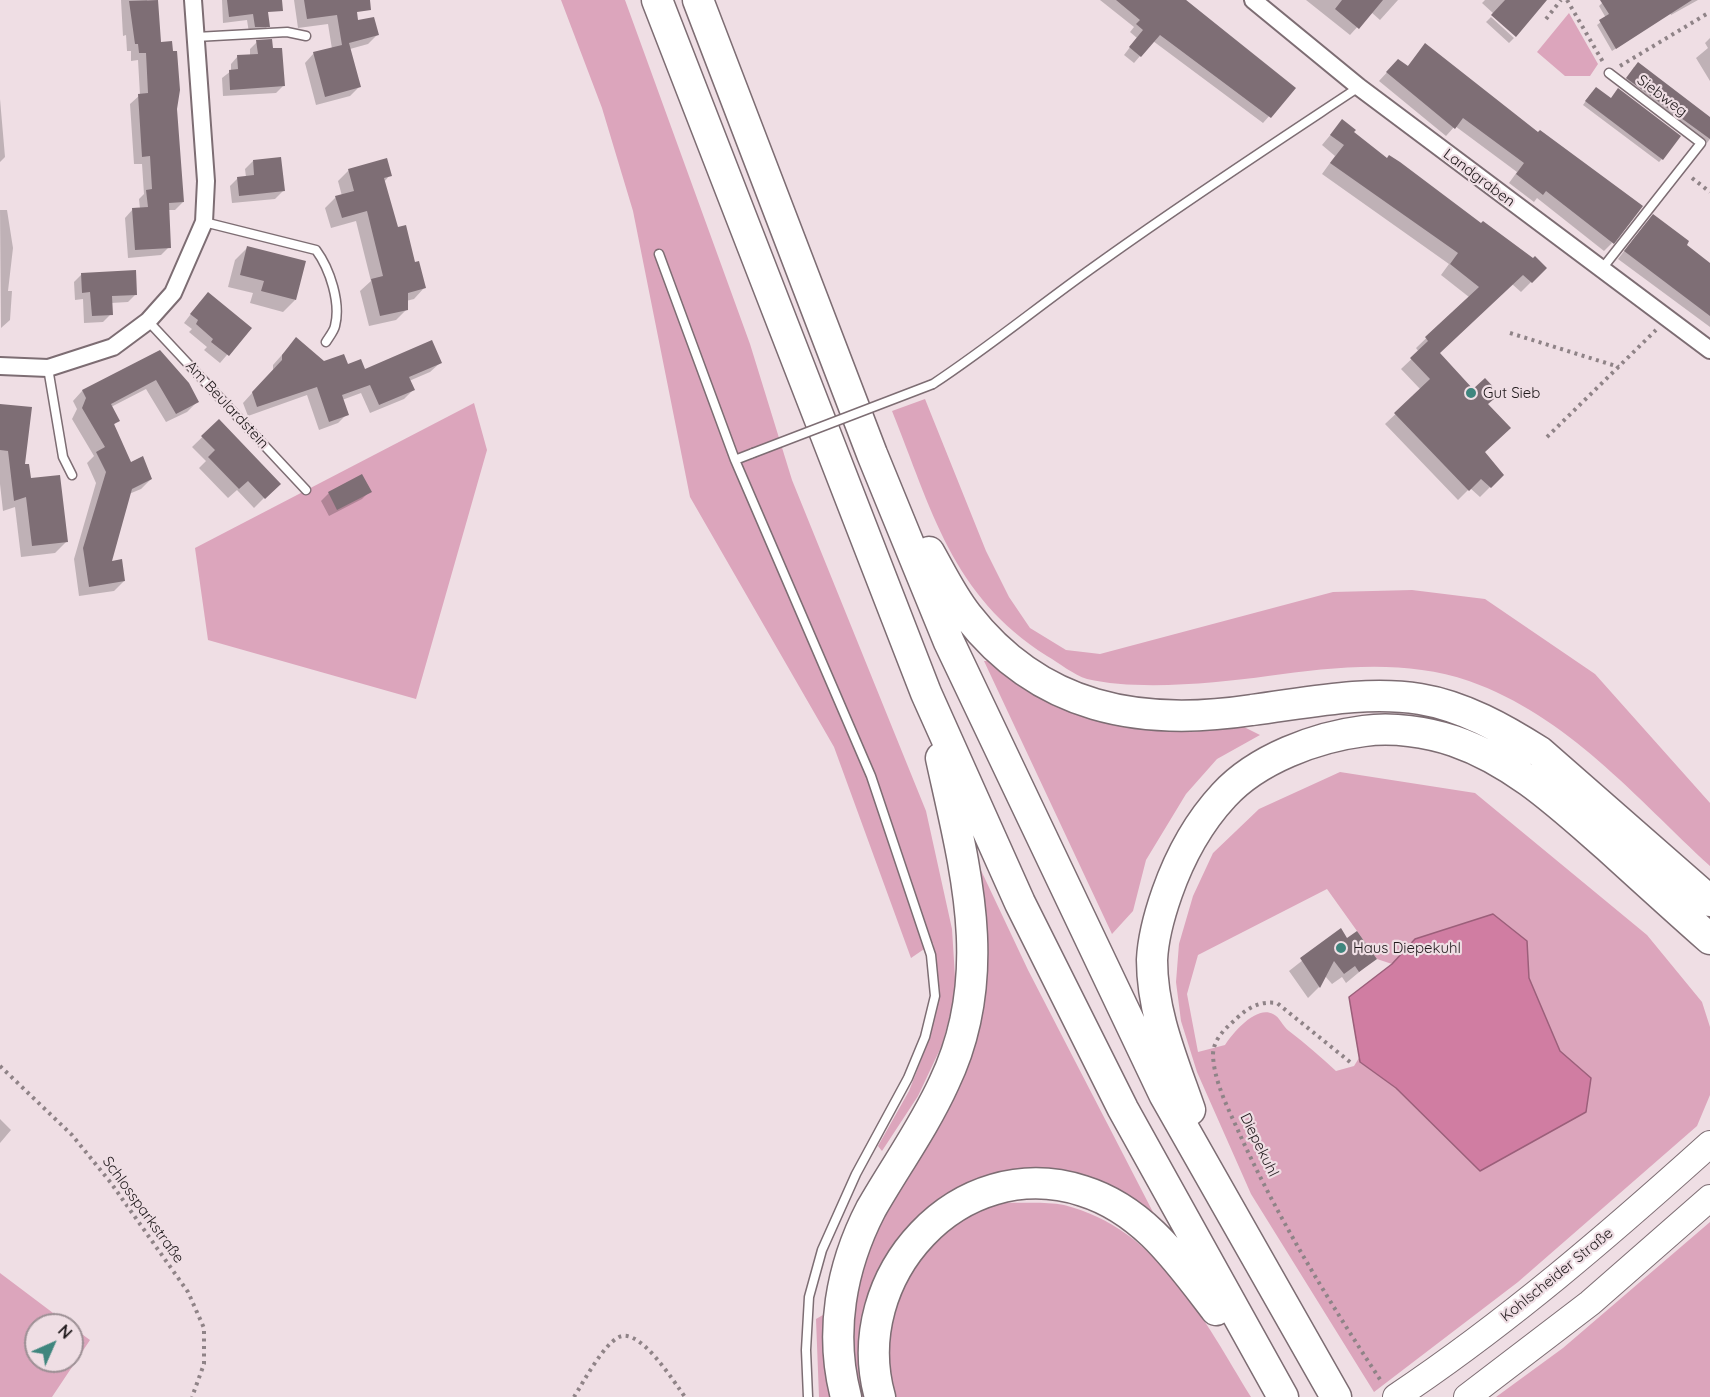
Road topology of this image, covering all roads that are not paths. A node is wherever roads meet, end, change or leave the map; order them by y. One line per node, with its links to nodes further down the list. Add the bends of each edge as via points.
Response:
1 (193, 0): 6 (street)
2 (657, 0): 21 (highway)
3 (698, 0): 17 (highway)
4 (1252, 0): 8 (street, Landgraben)
5 (306, 36): 6 (lane, via 287,32)
6 (195, 37): 9 (street, via 206,181)
7 (1609, 73): 11 (lane, Siebweg, via 1701,143)
8 (1359, 87): 11 (street, Landgraben); 18 (lane, bridge, via 1144,231 988,348 933,384)
9 (204, 222): 12 (street, via 172,293); 13 (lane, via 316,250 326,263 336,306 335,327)
10 (659, 254): 18 (lane)
11 (1601, 270): 14 (street, Landgraben)
12 (148, 321): 16 (street, via 113,347); 20 (lane, Am Beulardstein)
13 (326, 342)
14 (1710, 350)
15 (0, 366): 16 (street)
16 (48, 368): 19 (lane, via 63,457)
17 (872, 454): 22 (highway, via 966,614 1006,656 1059,692 1089,704 1147,716 1214,716 1358,697 1421,699 1451,707 1540,752); 25 (highway, via 949,642 1027,810 1164,1094)
18 (735, 460): 29 (lane, via 871,776 920,915 931,955 935,996 925,1037 908,1078 856,1174 822,1250 809,1297)
19 (72, 476)
20 (306, 490)
21 (926, 693): 28 (highway, via 1020,903 1123,1108); 30 (highway, via 971,905 969,1003 961,1041 945,1082 871,1209 846,1273 838,1333)
22 (1710, 901)
23 (1710, 939): 25 (highway, via 1567,811 1521,775 1479,750 1428,733 1364,731 1307,745 1261,766 1226,793 1198,826 1177,863 1152,958 1160,1026)
24 (1710, 1144): 27 (main road, Kohlscheider Straße, via 1534,1296)
25 (1220, 1195): 32 (highway)
26 (1710, 1198): 33 (main road, via 1590,1303)
27 (1393, 1392)
28 (1281, 1394): 31 (highway, via 1174,1256 1140,1222 1082,1190 1038,1184 989,1192 956,1206 928,1227 906,1251 886,1288 876,1325)
29 (808, 1397)
30 (846, 1397)
31 (880, 1397)
32 (1335, 1397)
33 (1467, 1397)

